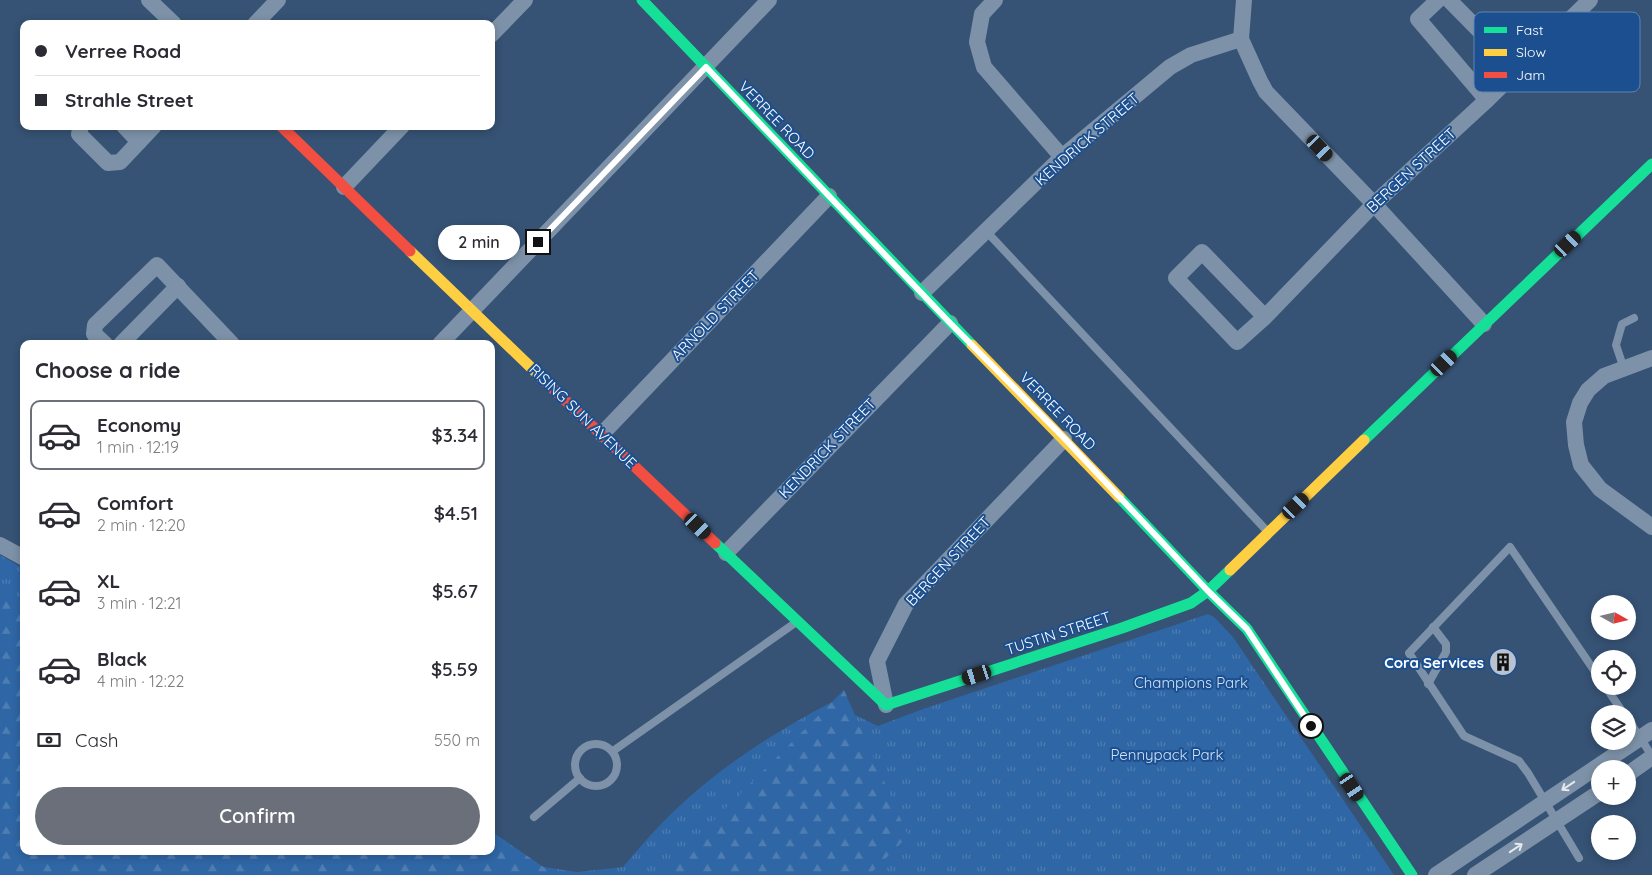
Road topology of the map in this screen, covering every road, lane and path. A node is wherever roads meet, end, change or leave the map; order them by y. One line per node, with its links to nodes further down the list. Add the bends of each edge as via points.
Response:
1 (149, 0): 12 (street)
2 (278, 0): 13 (street)
3 (525, 0): 15 (street)
4 (642, 0): 17 (street, VERREE ROAD)
5 (770, 0): 17 (street)
6 (995, 0): 28 (street, via 982,14 977,42 984,67)
7 (1244, 0): 16 (street)
8 (1438, 0): 18 (street, via 1418,19)
9 (1449, 0): 14 (street)
10 (1590, 0): 11 (street, BERGEN STREET)
11 (1577, 12)
12 (170, 20)
13 (259, 20)
14 (1474, 25)
15 (495, 31)
16 (1241, 39): 28 (street, KENDRICK STREET, via 1191,55 1170,67); 32 (street, via 1266,92)
17 (706, 67): 31 (street, VERREE ROAD); 36 (street)
18 (1474, 85)
19 (1480, 92): 21 (street)
20 (1495, 92): 21 (street, BERGEN STREET)
21 (1487, 100): 32 (street, BERGEN STREET)
22 (80, 130): 27 (street, via 79,134 108,163 120,162)
23 (128, 130): 27 (street)
24 (150, 130): 27 (street)
25 (285, 130): 30 (street, RISING SUN AVENUE)
26 (398, 130): 30 (street)
27 (138, 142)
28 (1062, 157): 33 (street, KENDRICK STREET)
29 (1652, 164): 40 (street, TUSTIN STREET)
30 (344, 187): 36 (street, RISING SUN AVENUE)
31 (828, 196): 35 (street, VERREE ROAD); 47 (street, ARNOLD STREET)
32 (1374, 204): 37 (street, BERGEN STREET); 40 (street)
33 (986, 231): 35 (street, KENDRICK STREET); 50 (lane)
34 (178, 286): 41 (street, via 158,265 95,325 94,334); 42 (street); 43 (street)
35 (922, 293): 39 (street, VERREE ROAD)
36 (471, 310): 44 (street); 47 (street, RISING SUN AVENUE)
37 (1265, 317): 37 (street, BERGEN STREET, via 1202,252 1176,278 1237,342)
38 (1634, 318): 46 (lane, via 1622,324 1616,345)
39 (950, 323): 48 (street, VERREE ROAD); 52 (street, KENDRICK STREET)
40 (1484, 324): 50 (street, TUSTIN STREET)
41 (100, 340)
42 (125, 340)
43 (228, 340)
44 (444, 340)
45 (1652, 358): 46 (street)
46 (1624, 369): 49 (street, via 1604,376 1588,390 1574,422 1576,445 1581,464 1600,489)
47 (602, 434): 52 (street, RISING SUN AVENUE)
48 (1064, 438): 54 (street, VERREE ROAD); 59 (street, BERGEN STREET, via 906,604 877,662)
49 (1652, 527)
50 (1268, 532): 54 (street, TUSTIN STREET)
51 (0, 545): 53 (street)
52 (726, 553): 55 (street, RISING SUN AVENUE)
53 (20, 554)
54 (1208, 591): 59 (street, TUSTIN STREET, via 1191,603 1131,625); 71 (street, VERREE ROAD, via 1247,629)
55 (798, 620): 59 (street, RISING SUN AVENUE); 62 (lane)
56 (1433, 627): 57 (lane, via 1510,547); 58 (lane, via 1446,644 1446,652); 58 (lane, via 1409,653)
57 (1591, 666)
58 (1428, 684): 67 (lane, via 1464,736 1519,761)
59 (886, 705)
60 (1636, 726): 61 (lane)
61 (1646, 734): 63 (lane); 67 (street, one-way to 67)
62 (613, 752): 65 (lane, via 618,765 608,783 594,786); 65 (lane, via 608,746 595,743 582,748 575,761)
63 (1652, 756): 64 (street)
64 (1636, 768)
65 (580, 778): 68 (lane)
66 (1591, 798): 69 (street)
67 (1544, 802): 69 (lane); 72 (street)
68 (534, 817)
69 (1556, 821): 70 (lane); 73 (street, one-way to 69)
70 (1579, 858)
71 (1412, 875)
72 (1436, 875)
73 (1475, 875)

